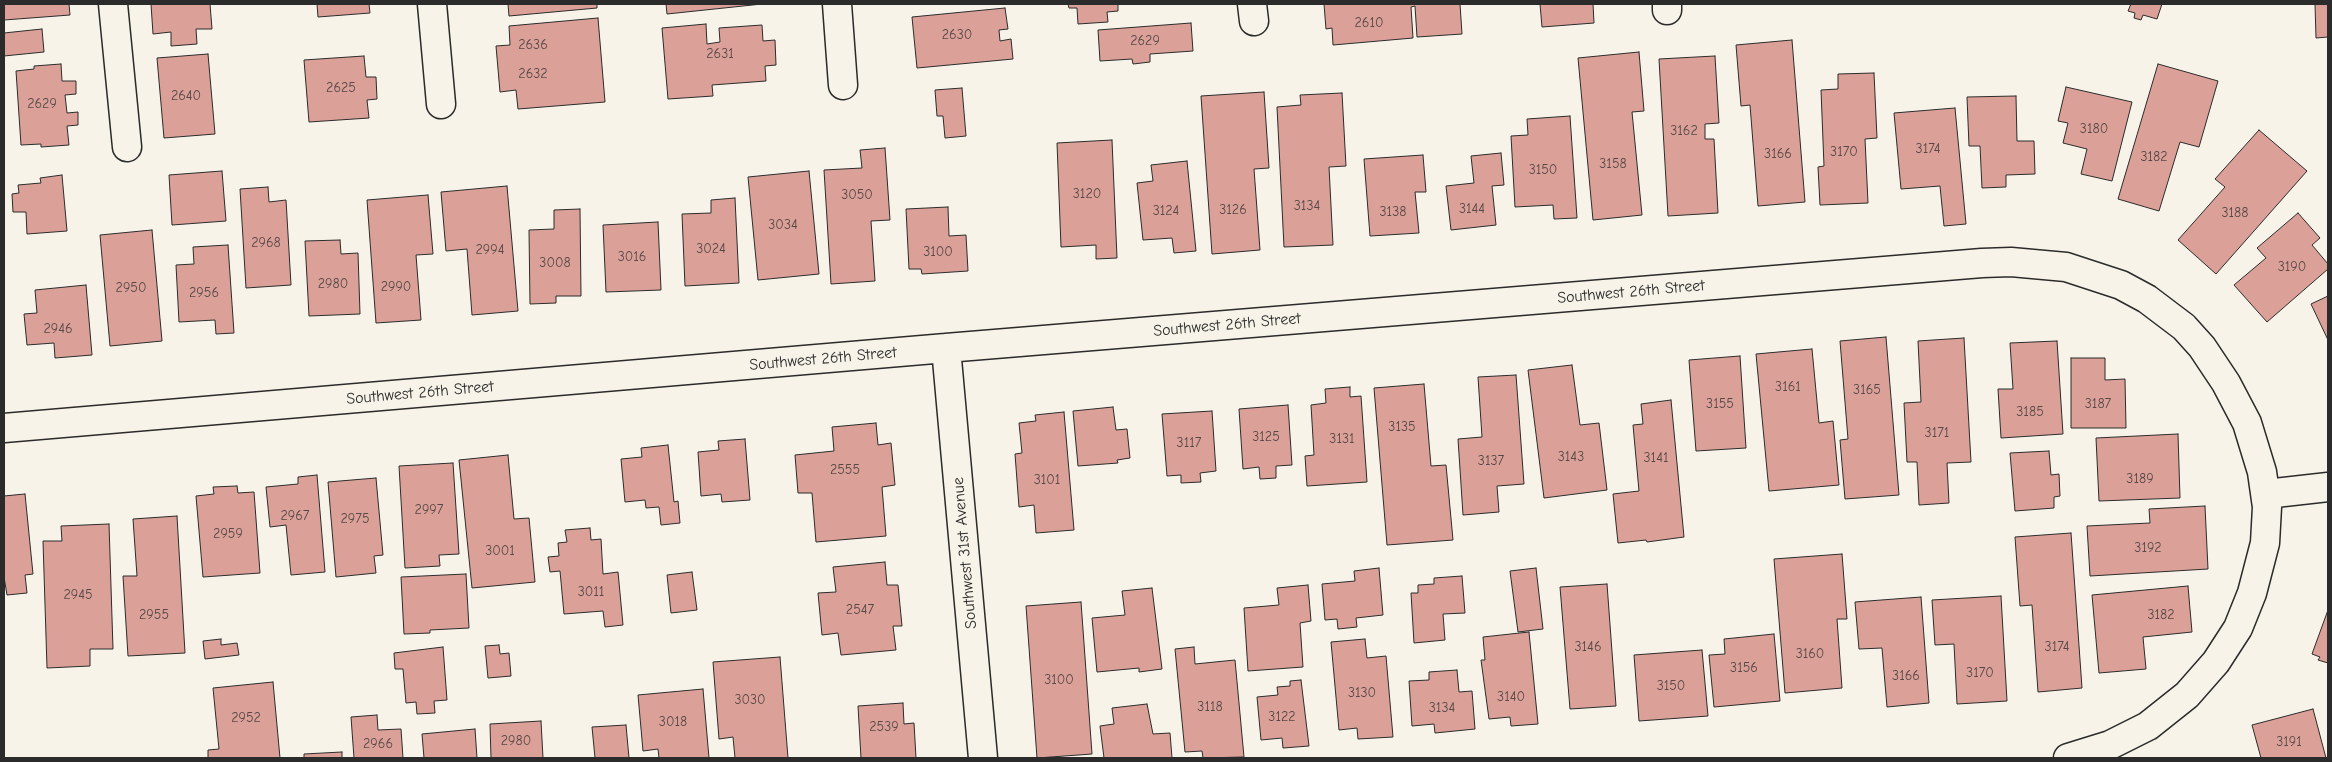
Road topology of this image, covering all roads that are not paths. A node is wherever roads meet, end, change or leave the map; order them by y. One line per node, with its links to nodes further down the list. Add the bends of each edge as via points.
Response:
1 (113, 4): 6 (street)
2 (432, 4): 5 (street)
3 (837, 4): 4 (street)
4 (843, 86)
5 (442, 104)
6 (127, 147)
7 (946, 348): 8 (street, Southwest 26th Street); 10 (street, Southwest 26th Street, via 1972,264 2037,263 2066,267 2121,285 2147,299 2184,327 2215,365 2244,416); 11 (street, Southwest 31st Avenue)
8 (4, 428)
9 (2328, 486): 10 (street)
10 (2266, 494): 12 (street, Southwest 26th Street, via 2266,535 2260,566 2238,628 2216,662 2187,695 2148,726 2121,741)
11 (983, 758)
12 (2068, 758)

